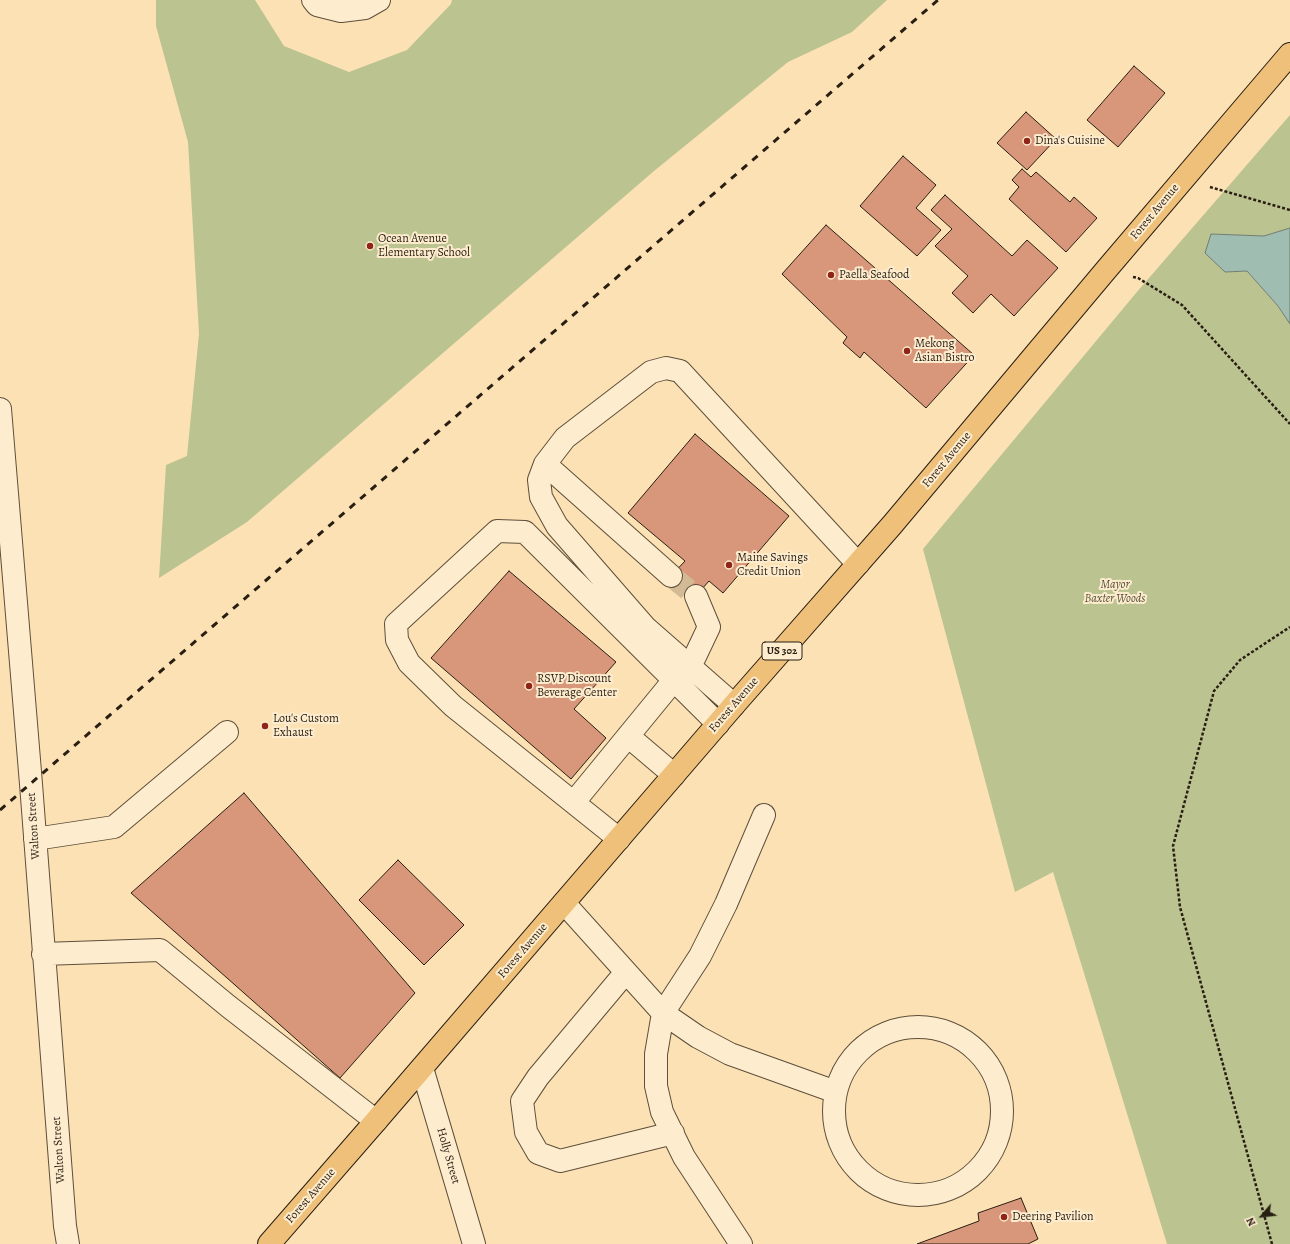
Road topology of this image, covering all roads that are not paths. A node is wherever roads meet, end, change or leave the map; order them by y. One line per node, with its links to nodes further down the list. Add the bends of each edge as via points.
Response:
1 (313, 0): 2 (street, via 317,4 341,11 365,8)
2 (379, 0)
3 (1290, 54): 7 (highway, Forest Avenue / US 302)
4 (0, 409): 6 (street, Walton Street)
5 (545, 464): 7 (street, via 565,438 651,372 666,368 680,371); 8 (street); 10 (street, via 540,480 541,497 557,526)
6 (3, 502): 18 (street, Walton Street)
7 (858, 564): 11 (highway, Forest Avenue / US 302)
8 (672, 576)
9 (696, 596): 10 (street, via 709,627)
10 (682, 673): 11 (street); 12 (street); 14 (street); 16 (street, via 525,532 497,531 396,624 396,640 409,663 453,706)
11 (734, 705): 12 (highway, Forest Avenue / US 302)
12 (718, 724): 15 (highway, Forest Avenue / US 302)
13 (227, 732): 18 (street, via 114,827)
14 (628, 736): 15 (street); 16 (street)
15 (674, 776): 19 (highway, Forest Avenue / US 302)
16 (574, 802): 19 (street)
17 (764, 815): 23 (street, via 726,904 700,956)
18 (35, 839): 21 (street, Walton Street)
19 (619, 839): 20 (highway, Forest Avenue / US 302)
20 (564, 903): 22 (street); 24 (highway, Forest Avenue / US 302)
21 (43, 954): 26 (street, via 160,950); 28 (street, Walton Street)
22 (626, 972): 23 (street); 27 (street, via 538,1077 522,1101 526,1132 538,1153 560,1161)
23 (663, 1013): 25 (street, via 698,1037 730,1054); 27 (street, via 656,1054 656,1086 662,1112)
24 (422, 1068): 26 (highway, Forest Avenue / US 302); 30 (street, Holly Street)
25 (836, 1092): 25 (street, via 835,1129 845,1154 862,1175 887,1190 916,1196 945,1192 971,1178 990,1156 1001,1129 1002,1099 993,1071 975,1048 952,1033 927,1026 900,1028 875,1037 854,1054 840,1076)
26 (376, 1121): 29 (highway, Forest Avenue / US 302)
27 (672, 1133): 31 (street, via 684,1157)
28 (68, 1244)
29 (269, 1244)
30 (474, 1244)
31 (741, 1244)

